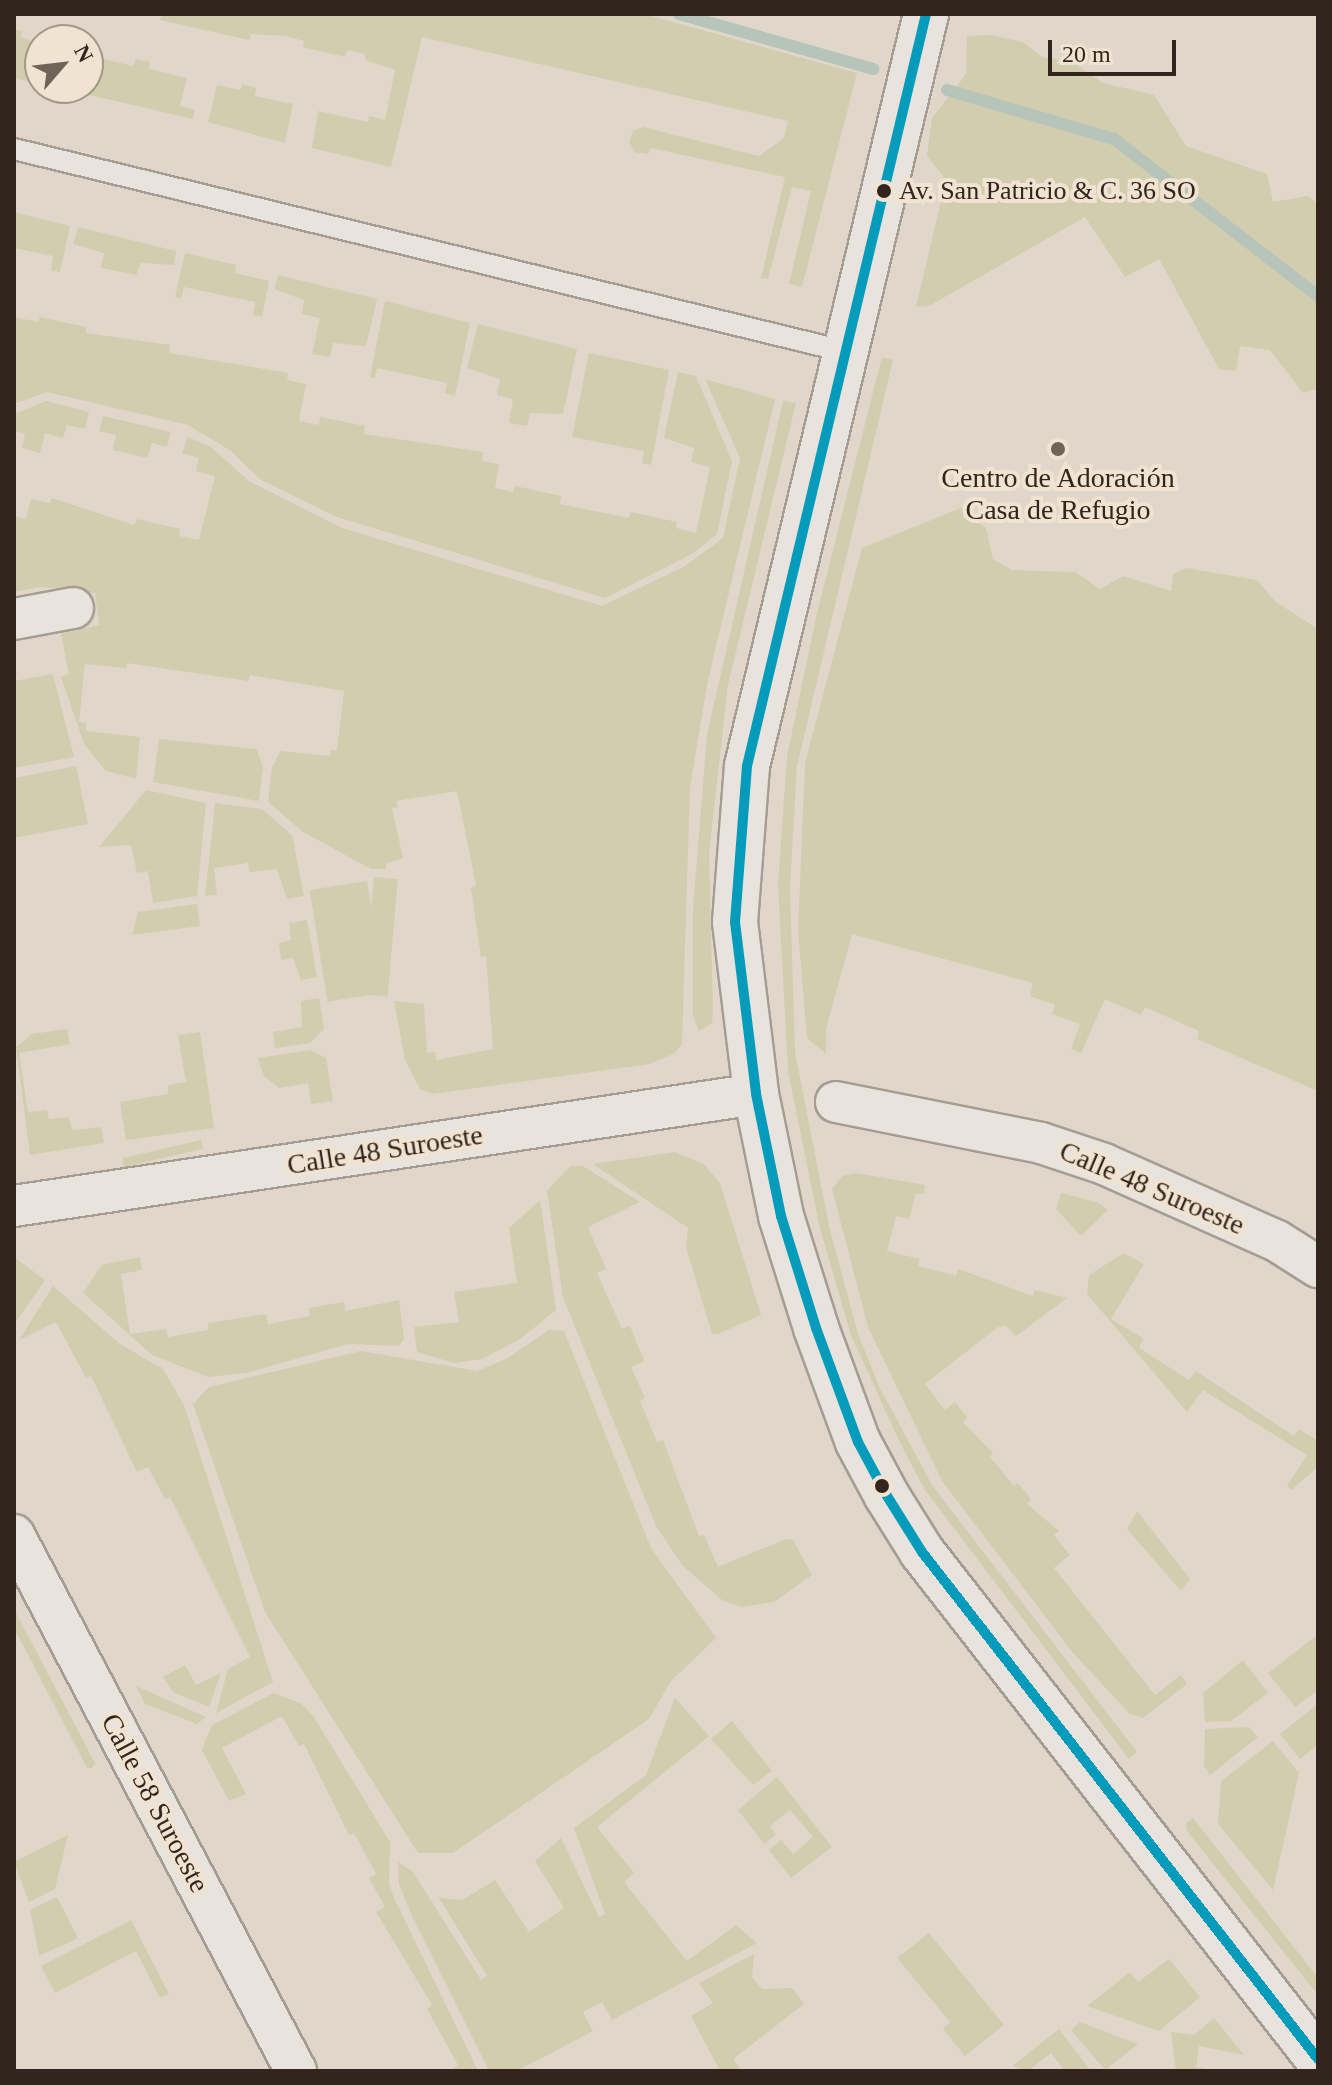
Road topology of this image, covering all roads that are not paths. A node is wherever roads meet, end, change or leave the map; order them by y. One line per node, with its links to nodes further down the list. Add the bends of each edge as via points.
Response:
1 (926, 14): 3 (street)
2 (14, 149): 3 (lane)
3 (843, 351): 6 (street, via 747,766 735,922)
4 (73, 608): 5 (street)
5 (14, 619)
6 (756, 1094): 8 (street, Calle 48 Suroeste); 11 (street, via 781,1216 816,1328 858,1442 887,1496 922,1552)
7 (836, 1102): 9 (street, Calle 48 Suroeste, via 1041,1143 1104,1164 1277,1241)
8 (14, 1206)
9 (1318, 1267)
10 (14, 1535): 12 (street, Calle 58 Suroeste)
11 (1318, 2059)
12 (296, 2071)

